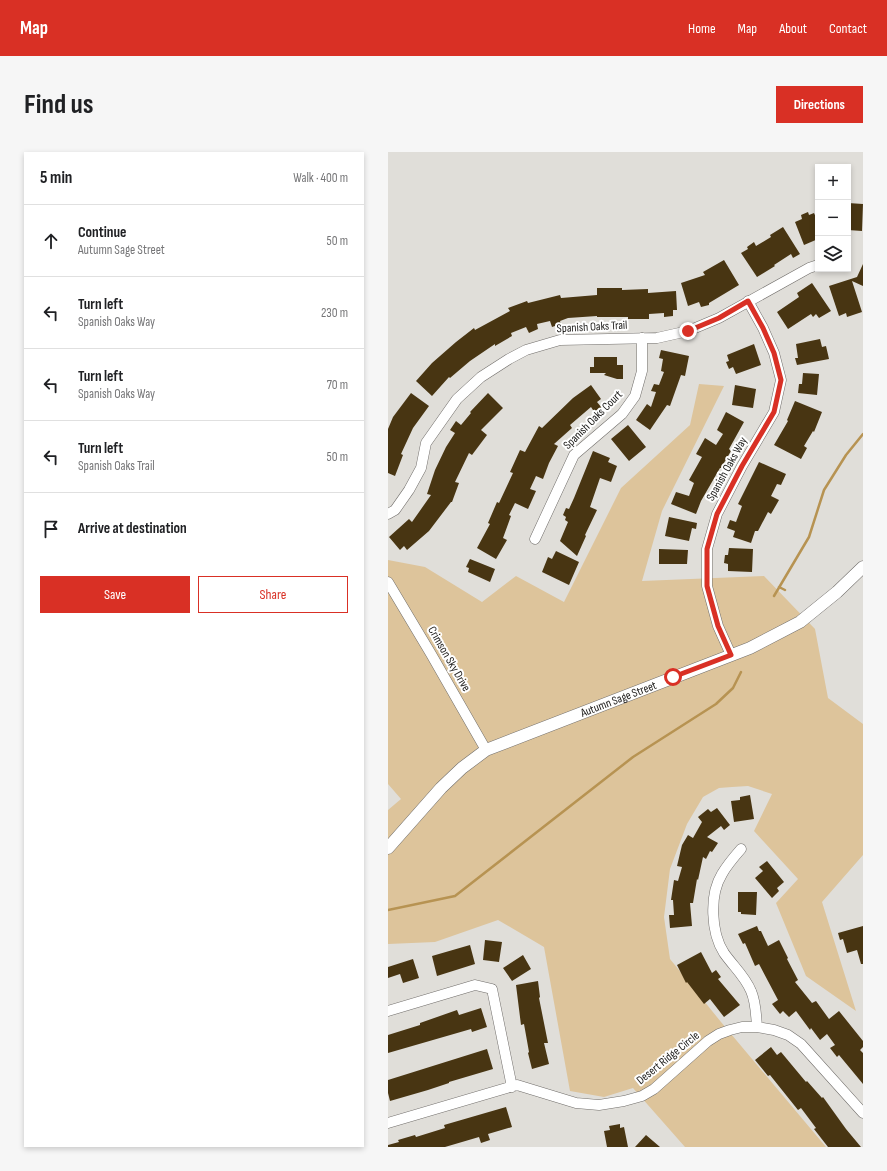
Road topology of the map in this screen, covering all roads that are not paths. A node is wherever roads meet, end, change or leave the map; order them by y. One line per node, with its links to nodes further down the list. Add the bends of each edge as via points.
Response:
1 (815, 266): 2 (street, Spanish Oaks Trail)
2 (748, 301): 3 (street, Spanish Oaks Trail, via 719,318 688,331 656,338); 8 (street, Spanish Oaks Way, via 774,353 781,380 774,412 717,514 707,549 707,586 718,626)
3 (642, 338): 4 (street, Spanish Oaks Trail, via 560,340 526,350 481,377 457,399 442,419 426,443 421,468 409,490 395,510); 5 (street, Spanish Oaks Court, via 642,371 635,396 622,414 574,455)
4 (388, 514)
5 (535, 539)
6 (863, 567): 8 (street, Autumn Sage Street, via 800,622)
7 (388, 582): 9 (street, Crimson Sky Drive)
8 (731, 655): 9 (street, Autumn Sage Street)
9 (486, 750): 10 (street, Autumn Sage Street, via 441,788)
10 (388, 848)
11 (741, 849): 13 (street, via 721,875 714,899 714,927 724,953 752,992)
12 (388, 1011): 14 (street, via 476,985 492,989)
13 (757, 1027): 14 (street, Desert Ridge Circle, via 742,1027 719,1034 654,1088 642,1096 624,1101 599,1105 576,1103 517,1085); 15 (street, Desert Ridge Circle, via 788,1035 801,1044)
14 (512, 1087): 17 (street, Desert Ridge Circle)
15 (859, 1102): 16 (street, Desert Ridge Circle)
16 (863, 1113)
17 (388, 1123)

